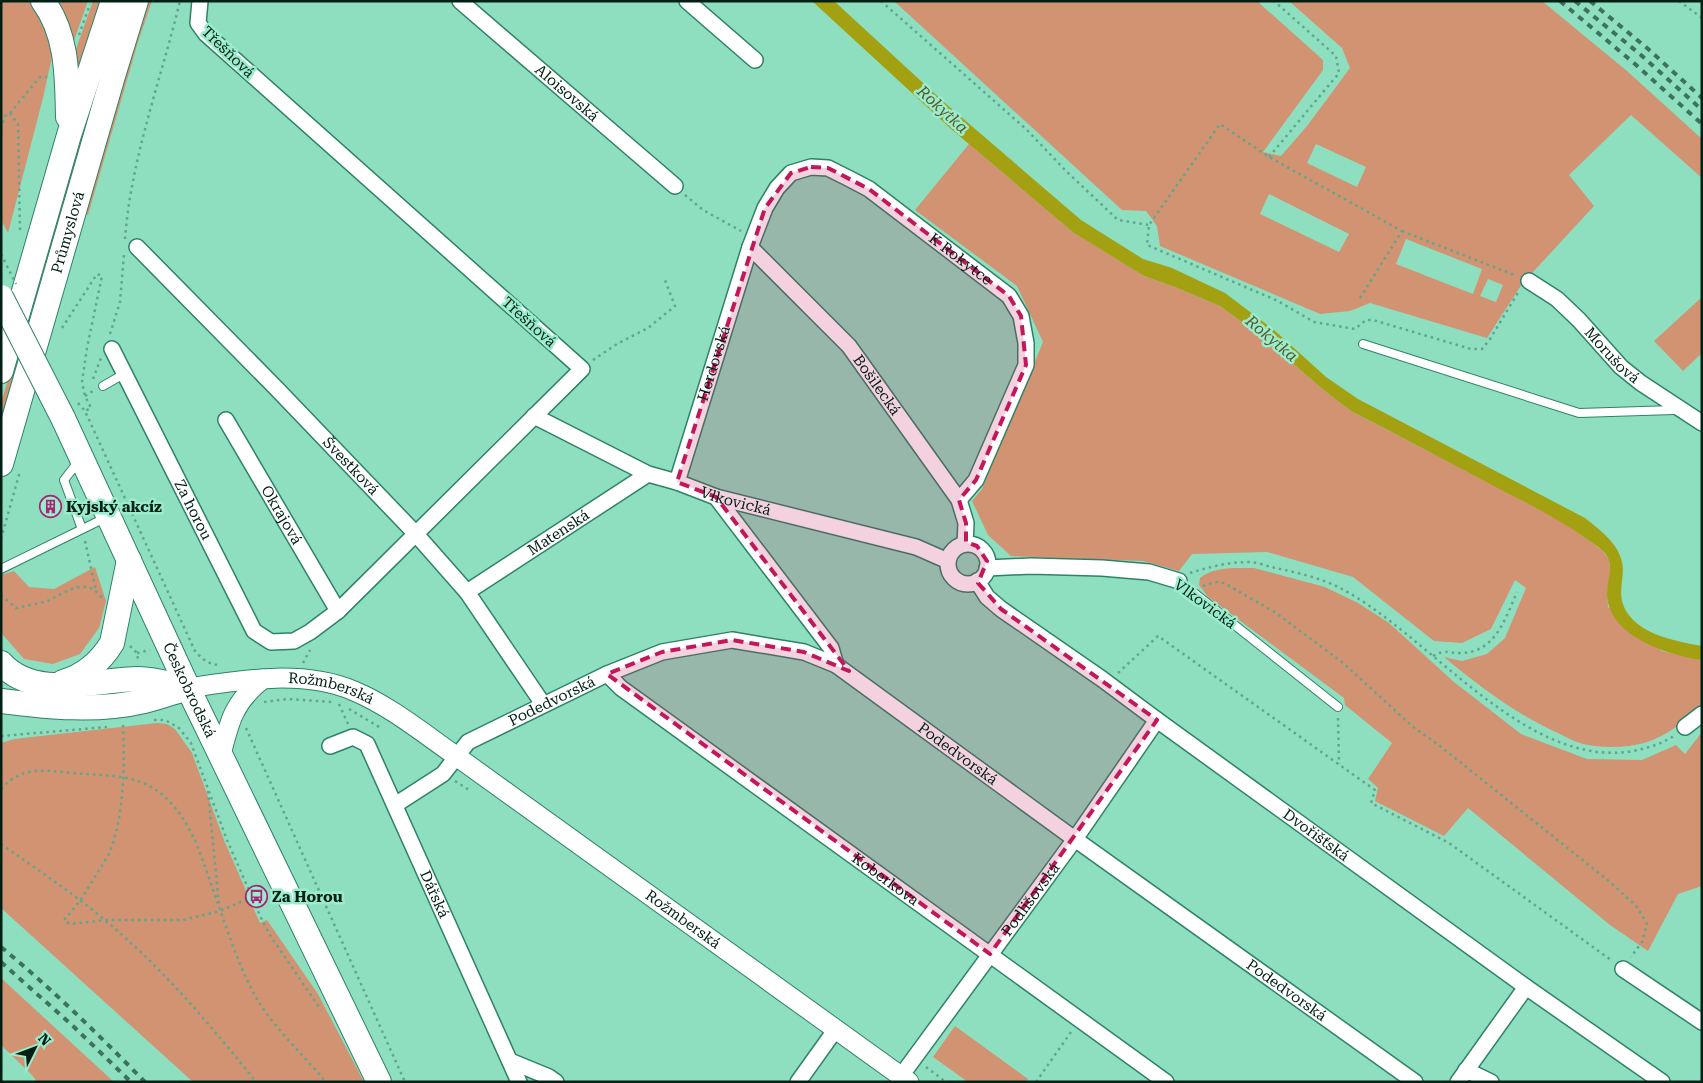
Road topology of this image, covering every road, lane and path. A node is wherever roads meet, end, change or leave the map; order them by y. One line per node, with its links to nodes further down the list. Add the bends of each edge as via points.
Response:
1 (43, 1): 16 (main road, via 55,23 66,56)
2 (113, 1): 16 (main road, Průmyslová)
3 (136, 1): 42 (main road, Průmyslová)
4 (180, 1): 23 (path, via 137,163 128,207)
5 (200, 1): 32 (street, Třešňová, via 198,23 206,34)
6 (460, 1): 18 (street, Aloisovská)
7 (687, 1): 12 (street)
8 (881, 1): 20 (path, via 1027,130 1118,220)
9 (1274, 1): 17 (path, via 1336,56 1339,73)
10 (1679, 1): 11 (path)
11 (1702, 18)
12 (755, 60)
13 (53, 76): 14 (path, via 40,77)
14 (10, 112): 15 (path, via 5,116); 22 (path, via 18,124)
15 (1, 129)
16 (69, 135): 33 (main road, Průmyslová)
17 (1269, 157): 20 (path, via 1220,124); 21 (path)
18 (675, 186)
19 (690, 200): 24 (path, via 740,230)
20 (1149, 225): 26 (path, via 1147,245 1278,301 1314,322 1354,330 1366,320 1374,320 1471,349 1482,349)
21 (1402, 231): 26 (path); 28 (path)
22 (20, 235)
23 (129, 247): 31 (path, via 120,302); 49 (street, Švestková, via 269,381)
24 (750, 247): 44 (street, Herdovská); 46 (street, Bošilecká, via 849,346); 46 (street, K Rokytce, via 765,208 777,188 791,174 811,167 828,168 869,190 1009,296 1021,316 1026,365 976,480)
25 (665, 280): 32 (path, via 675,306 648,328 616,344)
26 (1527, 280): 37 (street, Morušová, via 1562,304 1621,367)
27 (1, 297): 41 (main road, Českobrodská, bridge)
28 (1360, 298)
29 (57, 335): 36 (path, via 96,274 102,276 86,348 82,382)
30 (1363, 344): 37 (lane, via 1579,414)
31 (107, 347): 34 (street, Za horou); 36 (path, via 93,377 93,391)
32 (582, 369): 38 (street)
33 (1, 371)
34 (124, 374): 35 (lane); 63 (street, Za horou, via 254,631 271,642 294,641)
35 (103, 386)
36 (85, 396): 67 (path, via 91,408 85,410 191,640 200,657 212,664)
37 (1676, 408): 39 (street, Morušová)
38 (534, 416): 43 (street, Vlkovická); 49 (street)
39 (1698, 417)
40 (226, 420): 62 (street, Okrajová)
41 (81, 458): 47 (main road, Českobrodská); 48 (lane, via 64,480)
42 (1, 464)
43 (648, 474): 44 (street, Vlkovická); 58 (street, Matenská)
44 (676, 482): 45 (street, Vlkovická)
45 (716, 497): 52 (street, Vlkovická, via 916,547); 68 (street, via 831,648)
46 (959, 500): 50 (street, Bošilecká, via 966,523)
47 (108, 516): 48 (lane); 51 (main road, Českobrodská)
48 (82, 529): 54 (lane); 57 (path)
49 (415, 534): 58 (street, Švestková); 62 (street)
50 (966, 544): 52 (street, via 956,547); 53 (street, via 977,546 984,553)
51 (129, 560): 72 (main road, via 114,638 106,652 94,665 76,676); 73 (main road, Českobrodská)
52 (948, 561): 55 (street, via 955,579 962,583)
53 (987, 568): 55 (street); 56 (street, Vlkovická, via 1031,566 1149,572)
54 (1, 569)
55 (977, 582): 71 (street, Dvořišťská, via 1001,609)
56 (1185, 586): 64 (path, via 1189,574 1213,566 1251,562 1297,573 1339,587 1380,612); 78 (lane, Vlkovická); 106 (path, via 1224,583 1276,613 1342,662 1412,726 1610,882 1637,907 1647,924 1642,942)
57 (96, 590): 60 (path, via 83,586 69,588 48,600 16,608); 61 (path)
58 (467, 592): 77 (street, Švestková)
59 (1517, 592): 64 (path, via 1498,633 1489,643 1476,651 1459,653 1443,650)
60 (1, 595)
61 (103, 600)
62 (338, 611): 63 (street)
63 (310, 632): 66 (path, via 312,644 304,662)
64 (1434, 656): 87 (path, via 1462,681 1536,732 1581,749 1619,753 1646,748 1666,741)
65 (1, 663): 72 (main road, via 26,680)
66 (294, 663)
67 (226, 665)
68 (836, 666): 69 (street, Podedvorská, via 804,652 732,640 662,652); 99 (street, Podedvorská)
69 (607, 674): 77 (street, Podedvorská); 105 (street, Koberkova, via 629,694)
70 (263, 679): 73 (street, Rožmberská); 79 (street); 93 (street, Rožmberská, via 312,680 353,690 405,720)
71 (1108, 683): 82 (street, Dvořišťská); 94 (path, via 1158,636)
72 (47, 684): 73 (main road, via 140,679)
73 (188, 688): 74 (main road, via 142,701 83,708); 92 (main road, Českobrodská)
74 (1, 701)
75 (259, 703): 76 (path, via 287,699)
76 (339, 703): 88 (path); 90 (path)
77 (543, 704): 93 (street, Podedvorská, via 468,742)
78 (1338, 707): 94 (path)
79 (235, 709): 92 (street); 119 (path, via 244,715 244,723)
80 (1702, 714): 87 (street)
81 (152, 720): 96 (path, via 170,722 186,736 195,750)
82 (1157, 720): 99 (street, Podlišovská); 107 (street, Dvořišťská)
83 (130, 724): 84 (path)
84 (123, 725): 85 (path); 95 (path)
85 (116, 726)
86 (109, 727): 89 (path)
87 (1685, 727)
88 (381, 728)
89 (1, 736)
90 (353, 736): 91 (street); 98 (street, Dářská, via 366,744)
91 (330, 746)
92 (221, 755): 118 (main road, Českobrodská)
93 (456, 756): 98 (street, via 443,774); 111 (street, Rožmberská)
94 (1339, 764): 106 (path, via 1375,790 1371,803 1449,843)
95 (123, 778): 97 (path, via 41,770 19,774); 102 (path, via 112,846); 103 (path, via 154,789 179,814 194,838)
96 (208, 787): 101 (path); 103 (path)
97 (1, 789)
98 (395, 805): 113 (street, Dářská)
99 (1075, 839): 105 (street, Podlišovská); 126 (street, Podedvorská)
100 (1, 844): 102 (path)
101 (252, 898): 103 (path); 108 (path, via 270,935)
102 (80, 901): 104 (path); 104 (path, via 64,920 70,924)
103 (220, 911): 104 (path, via 183,920); 117 (path, via 245,976 260,1004)
104 (105, 920): 116 (path, via 175,985)
105 (990, 954): 109 (street, Koberkova); 112 (street, Podlišovská)
106 (1623, 968): 110 (street)
107 (1526, 987): 114 (street); 128 (street, Dvořišťská)
108 (324, 1014)
109 (1079, 1020): 124 (path); 125 (street, Koberkova)
110 (1702, 1022)
111 (836, 1029): 115 (street, Rožmberská); 122 (street)
112 (915, 1059): 115 (street, Podlišovská); 123 (path)
113 (510, 1061): 120 (street, Dářská); 121 (street)
114 (1462, 1076): 127 (street)
115 (905, 1079)
116 (256, 1082)
117 (326, 1082)
118 (378, 1082)
119 (405, 1082)
120 (519, 1082)
121 (556, 1082)
122 (798, 1082)
123 (946, 1082)
124 (1036, 1082)
125 (1166, 1082)
126 (1415, 1082)
127 (1490, 1082)
128 (1662, 1082)

